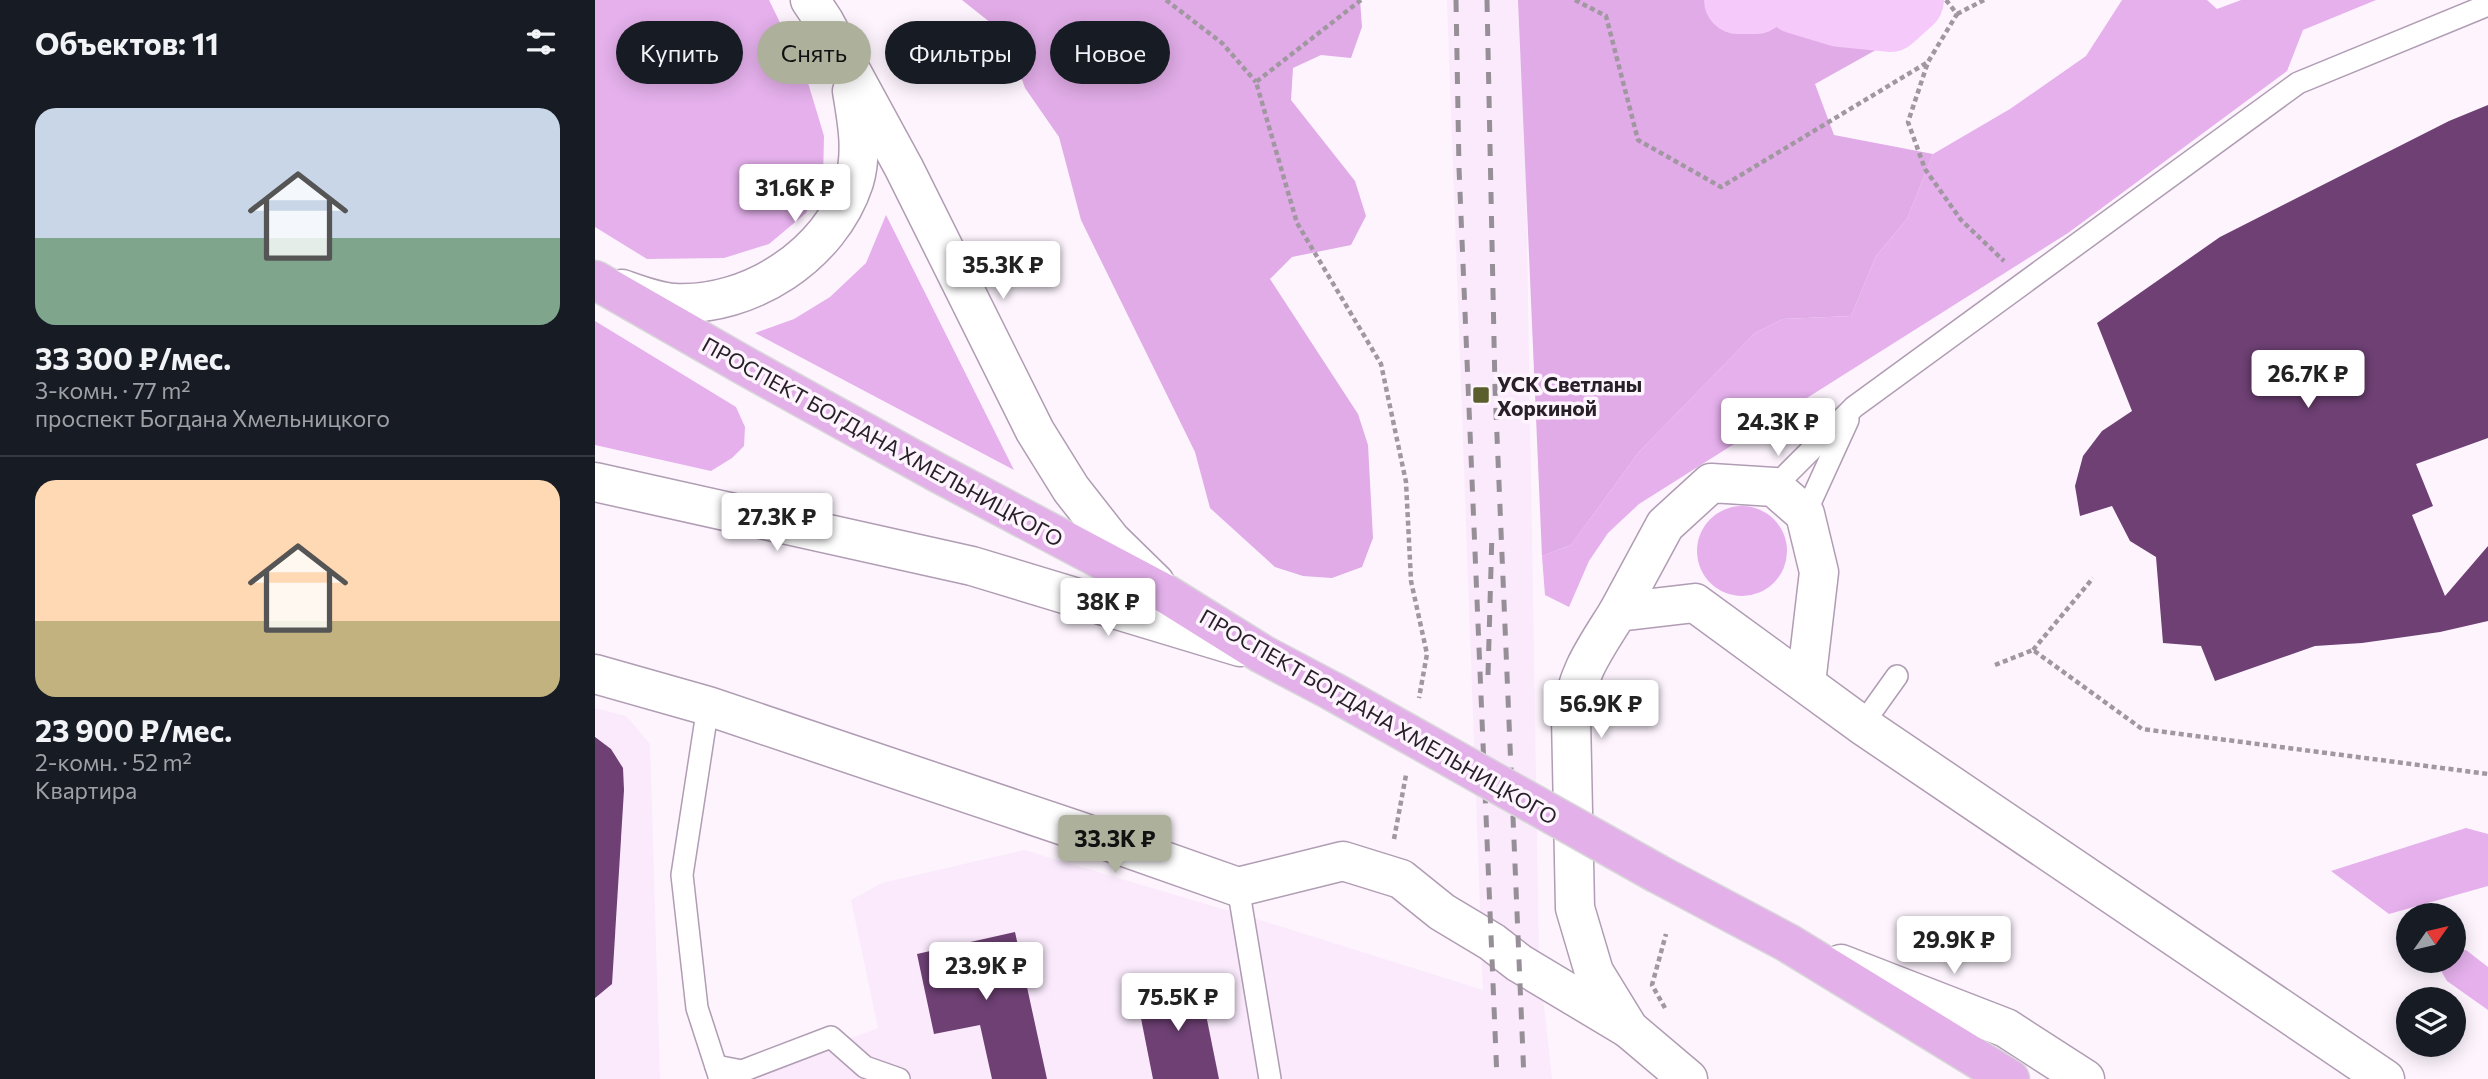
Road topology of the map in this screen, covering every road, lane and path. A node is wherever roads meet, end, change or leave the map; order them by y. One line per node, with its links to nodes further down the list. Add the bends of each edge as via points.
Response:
1 (1166, 0): 10 (path, via 1222,43)
2 (1361, 0): 10 (path)
3 (1575, 0): 9 (path, via 1606,16 1638,140 1721,187)
4 (1946, 0): 8 (path)
5 (1985, 0): 8 (path)
6 (2488, 5): 12 (lane, via 2298,83)
7 (817, 10): 11 (street, via 851,85 859,137 854,180 819,243 765,282 705,302 673,303 643,297); 18 (street, via 904,167 1035,431 1071,489 1111,540)
8 (1957, 14): 9 (path)
9 (1929, 62): 12 (path, via 1908,121 1925,169 1961,220)
10 (1256, 82): 27 (path, via 1297,223 1381,364 1406,482 1411,581 1427,654)
11 (595, 279): 18 (main road, ПРОСПЕКТ БОГДАНА ХМЕЛЬНИЦКОГО, via 744,366)
12 (2027, 283): 13 (lane)
13 (1854, 408): 15 (lane); 16 (lane)
14 (595, 482): 21 (street, via 972,566)
15 (1775, 487): 16 (street); 19 (street, via 1711,483 1665,525)
16 (1805, 514): 25 (street, via 1819,572)
17 (2093, 578): 20 (path)
18 (1166, 594): 21 (main road, ПРОСПЕКТ БОГДАНА ХМЕЛЬНИЦКОГО)
19 (1618, 611): 25 (street, via 1695,603); 36 (street, via 1585,663 1574,694 1575,908 1594,972)
20 (2033, 650): 22 (path); 30 (path, via 2142,729)
21 (1262, 654): 34 (main road, ПРОСПЕКТ БОГДАНА ХМЕЛЬНИЦКОГО, bridge)
22 (1995, 665)
23 (595, 674): 26 (street)
24 (1897, 676): 28 (lane)
25 (1806, 683): 28 (street)
26 (708, 706): 32 (street); 37 (lane, via 682,875 697,1008)
27 (1417, 708)
28 (1862, 725): 43 (street)
29 (1408, 762): 31 (path, via 1394,844)
30 (2488, 774)
31 (1401, 879): 32 (street, via 1343,861); 36 (street, via 1519,963)
32 (1238, 887): 39 (lane)
33 (1666, 934): 35 (path, via 1652,985)
34 (1788, 943): 41 (main road, ПРОСПЕКТ БОГДАНА ХМЕЛЬНИЦКОГО); 42 (street, via 2006,1028)
35 (1666, 1006)
36 (1629, 1029): 40 (street)
37 (718, 1072): 38 (lane, via 742,1071 831,1037 865,1067)
38 (899, 1079)
39 (1270, 1079)
40 (1688, 1079)
41 (2010, 1079)
42 (2085, 1079)
43 (2385, 1079)

